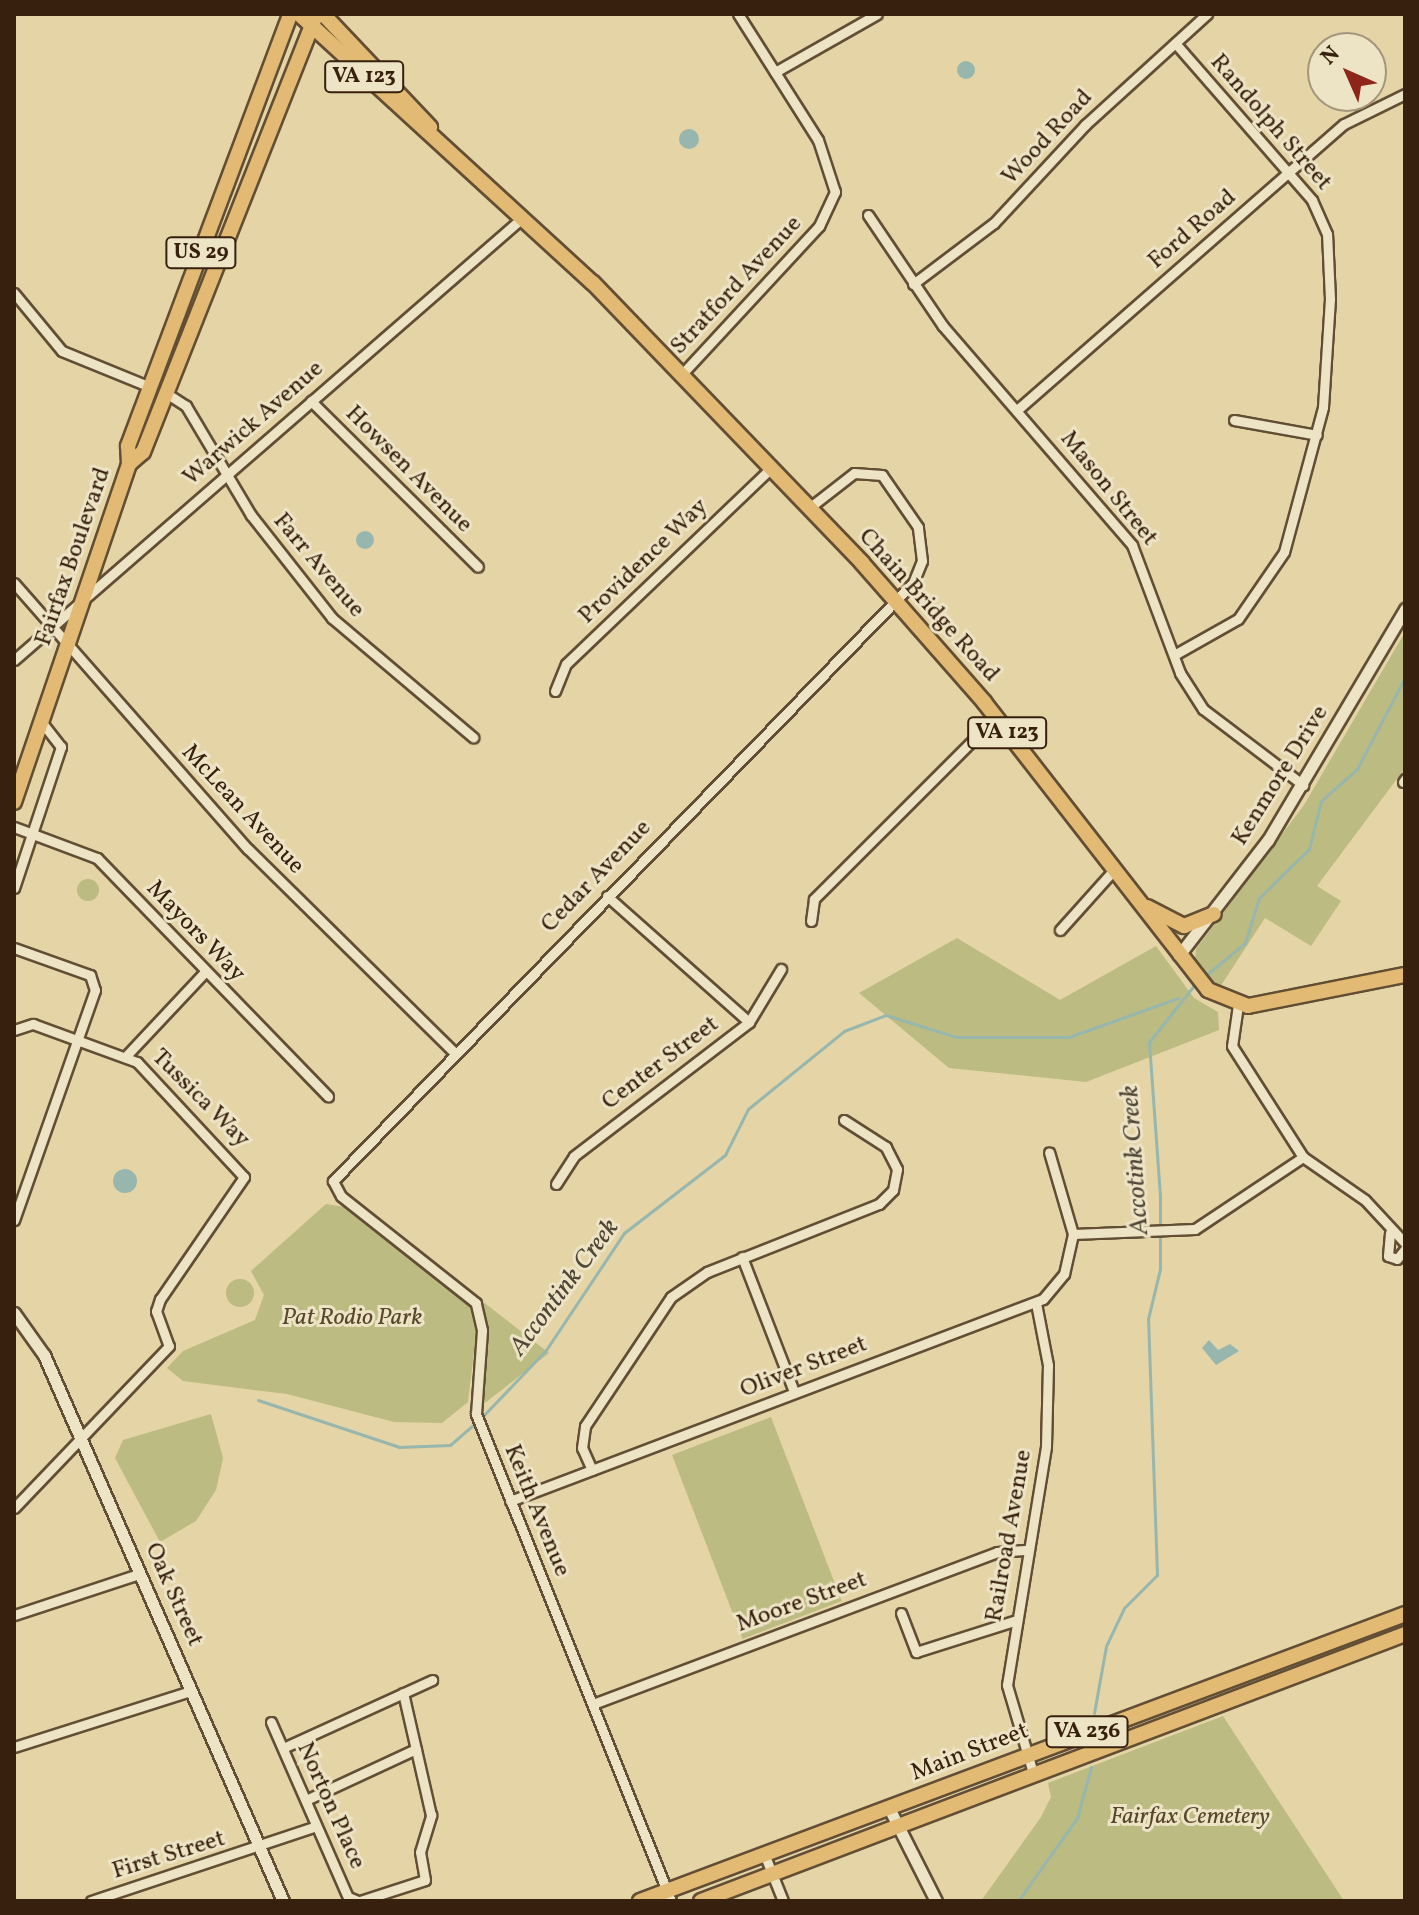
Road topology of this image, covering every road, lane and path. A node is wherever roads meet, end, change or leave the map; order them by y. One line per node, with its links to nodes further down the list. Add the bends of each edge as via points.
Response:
1 (290, 14): 18 (main road, Fairfax Boulevard / US 29)
2 (299, 14): 7 (main road, Chain Bridge Road / VA 123)
3 (323, 14): 11 (main road, Chain Bridge Road / VA 123)
4 (738, 14): 9 (street, Stratford Avenue)
5 (877, 14): 9 (street)
6 (1207, 14): 8 (street, Wood Road)
7 (314, 20): 11 (main road, Chain Bridge Road / VA 123); 19 (main road, Fairfax Boulevard / US 29)
8 (1175, 43): 12 (street, Randolph Street); 15 (street, Wood Road, via 994,223)
9 (775, 72): 17 (street, Stratford Avenue, via 830,162 833,200 819,226)
10 (1405, 94): 12 (street, Ford Road, via 1358,114)
11 (437, 137): 14 (main road, Chain Bridge Road / VA 123)
12 (1289, 173): 21 (street, Ford Road); 23 (street, Randolph Street, via 1312,200 1328,244 1329,347)
13 (868, 215): 15 (street, Mason Street)
14 (521, 219): 17 (main road, Chain Bridge Road / VA 123); 20 (street, Warwick Avenue)
15 (913, 284): 21 (street, Mason Street)
16 (14, 293): 18 (street, via 62,351)
17 (682, 374): 25 (main road, Chain Bridge Road / VA 123)
18 (150, 387): 24 (main road, Fairfax Boulevard / US 29, via 128,446)
19 (166, 393): 24 (main road, Fairfax Boulevard / US 29, via 143,452); 26 (street, Farr Avenue, via 186,406)
20 (311, 401): 26 (street, Warwick Avenue); 28 (street, Howsen Avenue)
21 (1017, 410): 35 (street, Mason Street, via 1132,545)
22 (1234, 420): 23 (street)
23 (1317, 435): 35 (street, Randolph Street, via 1297,521 1265,585 1228,627)
24 (129, 464): 31 (main road, Fairfax Boulevard / US 29)
25 (771, 468): 27 (main road, Chain Bridge Road / VA 123); 37 (street, Providence Way, via 566,664)
26 (225, 477): 31 (street, Warwick Avenue); 40 (street, Farr Avenue, via 332,618)
27 (809, 508): 30 (main road, Chain Bridge Road / VA 123); 30 (street, Cedar Avenue, via 860,470 885,478 913,513 922,561)
28 (478, 567)
29 (14, 583): 33 (street, McLean Avenue)
30 (895, 601): 38 (main road, Chain Bridge Road / VA 123); 48 (street, Cedar Avenue)
31 (80, 604): 33 (street, Warwick Avenue); 34 (main road, Fairfax Boulevard / US 29)
32 (1405, 609): 41 (street, Kenmore Drive)
33 (52, 627): 34 (street, McLean Avenue); 36 (street, Warwick Avenue)
34 (67, 644): 39 (main road, Fairfax Boulevard / US 29); 61 (street, McLean Avenue, via 248,849)
35 (1174, 655): 41 (street, Mason Street, via 1216,723)
36 (14, 660)
37 (555, 691)
38 (996, 717): 45 (main road, Chain Bridge Road / VA 123); 50 (street, via 814,899)
39 (41, 721): 42 (main road, Fairfax Boulevard / US 29); 44 (street, via 61,747)
40 (473, 737)
41 (1303, 785): 49 (street, Kenmore Drive)
42 (14, 802)
43 (14, 827): 44 (street, Mayors Way)
44 (31, 836): 46 (street); 55 (street, Mayors Way, via 97,858)
45 (1113, 871): 47 (main road, Chain Bridge Road / VA 123); 51 (street)
46 (14, 888)
47 (1129, 892): 49 (main road, via 1184,926); 53 (main road, Chain Bridge Road / VA 123)
48 (607, 896): 58 (street); 61 (street, Cedar Avenue)
49 (1214, 914): 53 (street, Kenmore Drive)
50 (811, 921)
51 (1060, 930)
52 (14, 948): 60 (street, via 90,975 95,990)
53 (1183, 961): 57 (main road, Chain Bridge Road / VA 123, via 1208,990)
54 (781, 969): 58 (street, Center Street)
55 (204, 973): 62 (street); 63 (street, Mayors Way)
56 (1405, 975): 57 (main road)
57 (1238, 1005): 66 (street, via 1230,1028 1235,1054 1266,1090)
58 (749, 1022): 68 (street, Center Street, via 574,1156)
59 (14, 1030): 60 (street, Tussica Way, via 33,1024)
60 (77, 1040): 62 (street, Tussica Way); 69 (street)
61 (454, 1052): 67 (street, Cedar Avenue, via 337,1172)
62 (126, 1056): 77 (street, Tussica Way, via 244,1177 160,1299 156,1311 170,1342 163,1355)
63 (328, 1096)
64 (844, 1120): 73 (street, via 886,1147 897,1169 893,1190 879,1204)
65 (1049, 1152): 71 (street)
66 (1303, 1157): 70 (street, via 1365,1200); 71 (street, via 1214,1220 1176,1232)
67 (334, 1184): 79 (street, Keith Avenue, via 476,1303 482,1330 474,1407)
68 (556, 1184)
69 (14, 1220)
70 (1390, 1233): 72 (street); 72 (street, via 1388,1256 1397,1259)
71 (1073, 1234): 74 (street, Oliver Street, via 1064,1274)
72 (1405, 1246)
73 (742, 1257): 76 (street); 78 (street, via 693,1280 649,1320 582,1432)
74 (1036, 1303): 76 (street, Oliver Street); 81 (street, Railroad Avenue, via 1048,1421)
75 (14, 1313): 77 (street, Oak Street, via 33,1332)
76 (794, 1392): 78 (street, Oliver Street)
77 (80, 1439): 80 (street); 82 (street, Oak Street)
78 (592, 1470): 79 (street, Oliver Street)
79 (510, 1501): 93 (street, Keith Avenue)
80 (14, 1508)
81 (1028, 1550): 86 (street, Railroad Avenue); 93 (street, Moore Street, via 997,1552)
82 (139, 1574): 85 (street); 91 (street, Oak Street)
83 (901, 1613): 86 (street, via 916,1652)
84 (1405, 1614): 88 (main road, Main Street / VA 236)
85 (14, 1615)
86 (1014, 1621): 98 (street, Railroad Avenue, via 1007,1685)
87 (1405, 1634): 89 (main road, Main Street / VA 236)
88 (1326, 1642): 89 (main road); 98 (main road, Main Street / VA 236)
89 (1333, 1661): 99 (main road, Main Street / VA 236)
90 (432, 1680): 92 (street)
91 (191, 1691): 95 (street); 104 (street, Oak Street)
92 (403, 1693): 96 (street); 97 (street, Norton Place)
93 (593, 1704): 107 (street, Keith Avenue)
94 (271, 1722): 96 (street, Norton Place)
95 (14, 1747)
96 (283, 1748): 100 (street, Norton Place)
97 (416, 1749): 100 (street); 110 (street, Norton Place, via 431,1815 420,1852 425,1880)
98 (1027, 1755): 99 (street, Railroad Avenue); 101 (main road, Main Street / VA 236)
99 (1033, 1773): 103 (main road, Main Street / VA 236)
100 (306, 1800): 102 (street, Norton Place)
101 (889, 1808): 103 (street); 105 (main road, Main Street / VA 236)
102 (316, 1826): 104 (street, First Street); 110 (street, Norton Place, via 348,1897)
103 (898, 1827): 106 (main road, Main Street / VA 236); 114 (street)
104 (260, 1849): 108 (street, First Street); 109 (street, Oak Street)
105 (765, 1856): 106 (street); 107 (main road, Main Street / VA 236)
106 (773, 1874): 112 (main road, Main Street / VA 236); 113 (street)
107 (670, 1896): 111 (main road, Main Street / VA 236)
108 (91, 1901)
109 (283, 1901)
110 (359, 1901)
111 (640, 1901)
112 (701, 1901)
113 (783, 1901)
114 (936, 1901)

